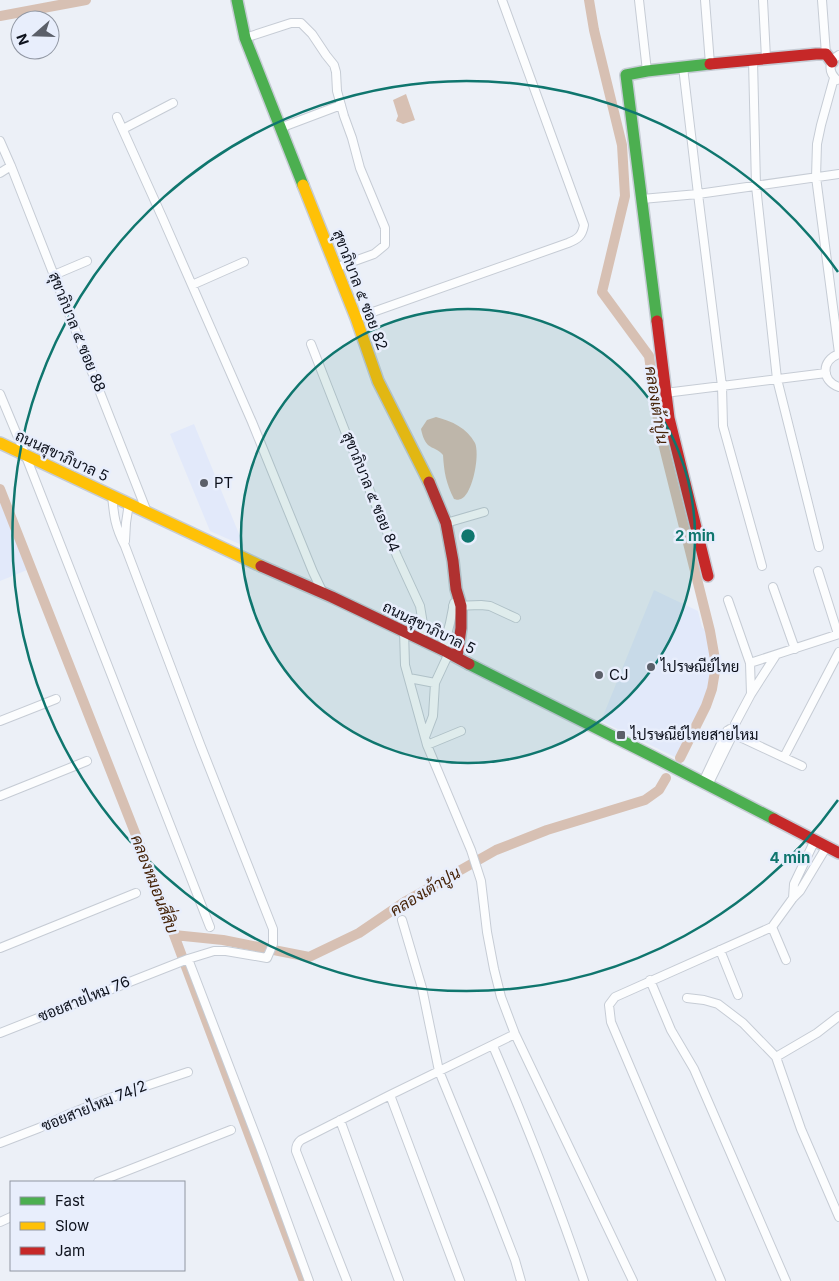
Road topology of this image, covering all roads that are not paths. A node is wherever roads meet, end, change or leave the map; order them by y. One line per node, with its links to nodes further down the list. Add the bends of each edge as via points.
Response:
1 (237, 0): 7 (street, สุขาภิบาล ๕ ซอย 82)
2 (502, 0): 33 (street, via 584,225 583,232 568,243)
3 (639, 0): 13 (street)
4 (705, 0): 11 (street)
5 (762, 0): 9 (street)
6 (822, 0): 8 (street)
7 (245, 38): 16 (street, via 291,23 301,23 334,65); 18 (street, สุขาภิบาล ๕ ซอย 82)
8 (832, 57): 9 (street, via 816,54); 14 (street, via 830,70)
9 (766, 58): 10 (street)
10 (753, 60): 11 (street); 25 (street)
11 (710, 64): 12 (street)
12 (683, 67): 13 (street); 26 (street)
13 (647, 71): 27 (street, via 626,75)
14 (837, 80): 24 (street, via 819,134)
15 (173, 103): 19 (street)
16 (341, 104): 18 (street); 30 (street, via 360,168 386,237 385,245 374,254)
17 (117, 117): 19 (street)
18 (280, 128): 30 (street, สุขาภิบาล ๕ ซอย 82)
19 (123, 130): 32 (street)
20 (0, 141): 21 (street, สุขาภิบาล ๕ ซอย 88)
21 (12, 166): 22 (street); 31 (street, สุขาภิบาล ๕ ซอย 88)
22 (0, 173)
23 (839, 174): 24 (street)
24 (816, 177): 25 (street); 35 (street)
25 (756, 186): 26 (street); 37 (street)
26 (698, 194): 27 (street); 38 (street)
27 (642, 199): 40 (street)
28 (88, 261): 31 (street)
29 (244, 262): 32 (street)
30 (335, 268): 33 (street, สุขาภิบาล ๕ ซอย 82)
31 (54, 275): 46 (street, สุขาภิบาล ๕ ซอย 88)
32 (192, 285): 55 (street)
33 (356, 318): 48 (street, สุขาภิบาล ๕ ซอย 82, via 378,380)
34 (311, 344): 61 (street, สุขาภิบาล ๕ ซอย 84, via 420,606 424,630)
35 (839, 353): 36 (street, via 830,358)
36 (826, 373): 37 (street); 39 (street, via 830,382)
37 (776, 379): 38 (street); 50 (street)
38 (722, 386): 40 (street); 51 (street, via 723,426)
39 (839, 387)
40 (665, 393): 53 (street)
41 (0, 394): 43 (street)
42 (0, 444): 43 (street, ถนนสุขาภิบาล 5)
43 (25, 454): 44 (street, ถนนสุขาภิบาล 5); 87 (street)
44 (112, 495): 45 (street, ถนนสุขาภิบาล 5); 49 (street, via 117,530)
45 (130, 503): 46 (street, ถนนสุขาภิบาล 5); 49 (street)
46 (147, 512): 55 (street, ถนนสุขาภิบาล 5)
47 (484, 512): 48 (street)
48 (446, 523): 57 (street, สุขาภิบาล ๕ ซอย 82)
49 (125, 546): 91 (street, ซอยสายไหม 76, via 273,929 273,944 267,958 226,950)
50 (819, 547)
51 (762, 566)
52 (818, 571): 60 (street)
53 (708, 576)
54 (773, 587): 62 (street)
55 (322, 593): 59 (street, ถนนสุขาภิบาล 5)
56 (728, 600): 66 (street)
57 (457, 606): 58 (street, via 490,606); 64 (street, สุขาภิบาล ๕ ซอย 82, via 461,628)
58 (516, 618)
59 (404, 631): 61 (street, ถนนสุขาภิบาล 5); 67 (street, via 405,665)
60 (839, 634): 62 (street)
61 (420, 640): 64 (street, ถนนสุขาภิบาล 5)
62 (795, 649): 65 (street)
63 (839, 652): 76 (street)
64 (450, 653): 68 (street); 79 (street, ถนนสุขาภิบาล 5)
65 (776, 655): 66 (street); 69 (street)
66 (750, 663): 69 (street)
67 (409, 678): 68 (street); 74 (street)
68 (435, 683): 74 (street, via 433,716)
69 (751, 694): 73 (street)
70 (56, 699): 71 (street)
71 (0, 721)
72 (461, 731): 75 (street)
73 (730, 732): 76 (street); 79 (street)
74 (425, 736): 75 (street)
75 (427, 745): 98 (street, via 477,867 494,969)
76 (784, 758): 78 (street)
77 (87, 761): 80 (street)
78 (802, 766)
79 (705, 784): 81 (street, ถนนสุขาภิบาล 5)
80 (0, 796)
81 (814, 840): 82 (street, ถนนสุขาภิบาล 5); 85 (street, via 794,884)
82 (827, 846): 83 (street, ถนนสุขาภิบาล 5); 85 (street)
83 (839, 852)
84 (136, 893): 89 (street)
85 (793, 898): 88 (street)
86 (402, 920): 101 (street, via 422,988)
87 (210, 927)
88 (772, 927): 90 (street); 92 (street)
89 (0, 948)
90 (720, 950): 93 (street); 94 (street)
91 (187, 959): 97 (street, ซอยสายไหม 76); 109 (street)
92 (786, 960)
93 (650, 980): 116 (street, via 615,997 609,1005 611,1022); 117 (street, via 670,1030 694,1069)
94 (738, 995)
95 (687, 998): 100 (street, via 718,1004 743,1023)
96 (839, 1016): 100 (street)
97 (0, 1032)
98 (516, 1034): 99 (street); 115 (street)
99 (493, 1046): 101 (street); 114 (street, via 532,1138)
100 (776, 1058): 108 (street, via 801,1130)
101 (439, 1070): 103 (street); 113 (street)
102 (188, 1072): 106 (street, ซอยสายไหม 74/2, via 107,1099)
103 (390, 1095): 104 (street); 112 (street)
104 (340, 1120): 110 (street, via 301,1140 296,1151); 111 (street)
105 (231, 1130): 107 (street)
106 (0, 1143)
107 (101, 1181)
108 (839, 1217)
109 (310, 1281)
110 (347, 1281)
111 (399, 1281)
112 (460, 1281)
113 (521, 1281)
114 (584, 1281)
115 (633, 1281)
116 (721, 1281)
117 (786, 1281)

